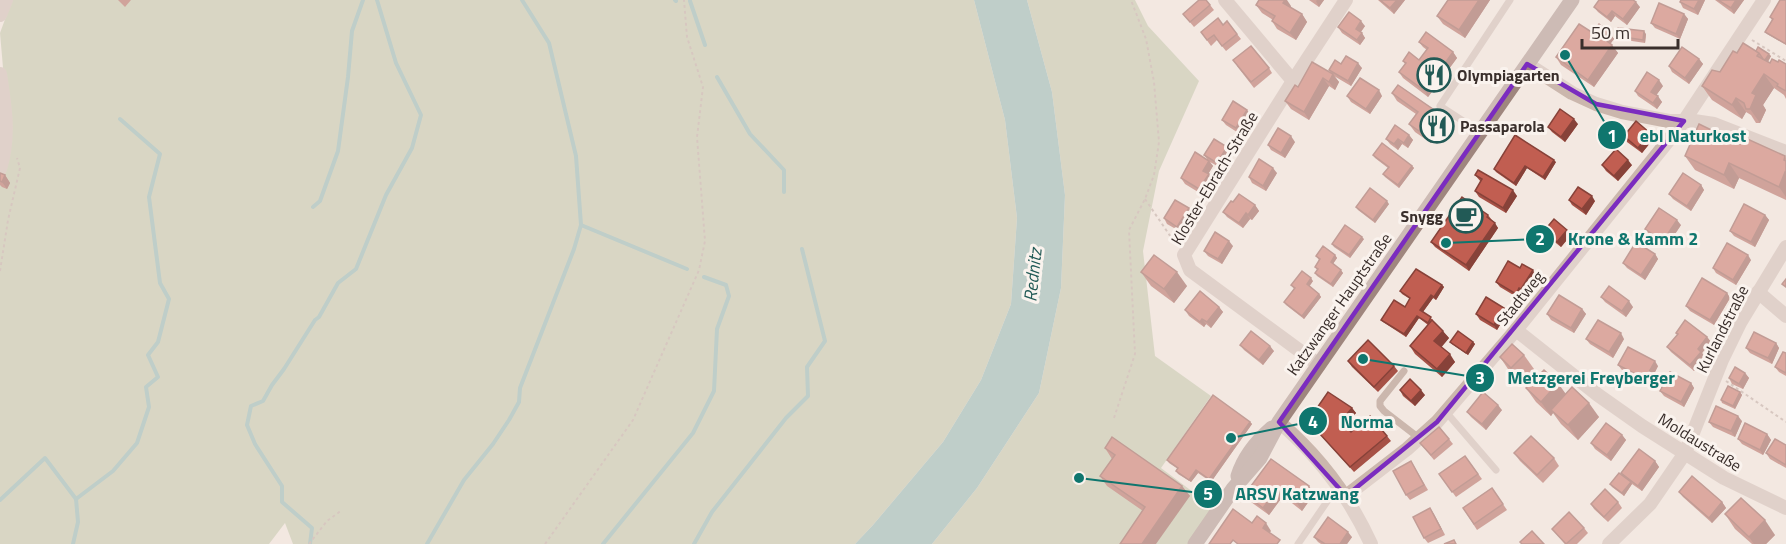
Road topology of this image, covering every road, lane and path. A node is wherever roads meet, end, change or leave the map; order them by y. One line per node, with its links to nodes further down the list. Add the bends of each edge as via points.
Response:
1 (684, 0): 40 (path, via 687,37 703,87 697,137 705,241 699,270 633,420)
2 (1131, 0): 18 (path, via 1146,39 1159,142 1154,175)
3 (1225, 0): 12 (street)
4 (1346, 0): 12 (street, Kloster-Ebrach-Straße)
5 (1510, 0): 14 (lane, via 1440,106)
6 (1572, 0): 10 (main road, Katzwanger Hauptstraße)
7 (1764, 0): 8 (street, Stadtweg)
8 (1742, 34): 9 (path); 13 (street, Stadtweg)
9 (1786, 61)
10 (1527, 64): 13 (street, via 1596,104 1657,119); 14 (main road, Katzwanger Hauptstraße)
11 (0, 74): 17 (street, via 7,124)
12 (1293, 81): 20 (street, Kloster-Ebrach-Straße)
13 (1684, 121): 15 (street, via 1714,124); 24 (street, Stadtweg)
14 (1480, 132): 25 (main road, Katzwanger Hauptstraße)
15 (1786, 152)
16 (17, 157): 21 (path, via 20,168)
17 (0, 169)
18 (1145, 199): 20 (path); 29 (path, via 1129,230 1135,354)
19 (1786, 247): 22 (street, Kurlandstraße)
20 (1184, 255): 25 (street, Kloster-Ebrach-Straße, via 1190,270)
21 (0, 271)
22 (1758, 292): 23 (street); 27 (street, Kurlandstraße)
23 (1786, 316)
24 (1516, 330): 28 (street, Stadtweg); 33 (street, Moldaustraße, via 1598,394)
25 (1319, 365): 30 (main road, Katzwanger Hauptstraße)
26 (1404, 371): 32 (lane, via 1380,400 1380,406)
27 (1716, 375): 31 (path); 33 (street, Kurlandstraße)
28 (1446, 412): 32 (street, Stadtweg); 34 (lane)
29 (1114, 418)
30 (1279, 422): 35 (street); 41 (main road, Katzwanger Hauptstraße, via 1259,439 1240,468 1233,489)
31 (1786, 422)
32 (1419, 438): 35 (street, Stadtweg)
33 (1685, 453): 36 (street, Moldaustraße, via 1724,478); 43 (street, Kurlandstraße, via 1650,504)
34 (1496, 470)
35 (1342, 491): 38 (street); 42 (lane)
36 (1786, 508)
37 (342, 510): 39 (path, via 327,521)
38 (1366, 541)
39 (309, 544)
40 (545, 544)
41 (1195, 544)
42 (1298, 544)
43 (1609, 544)

